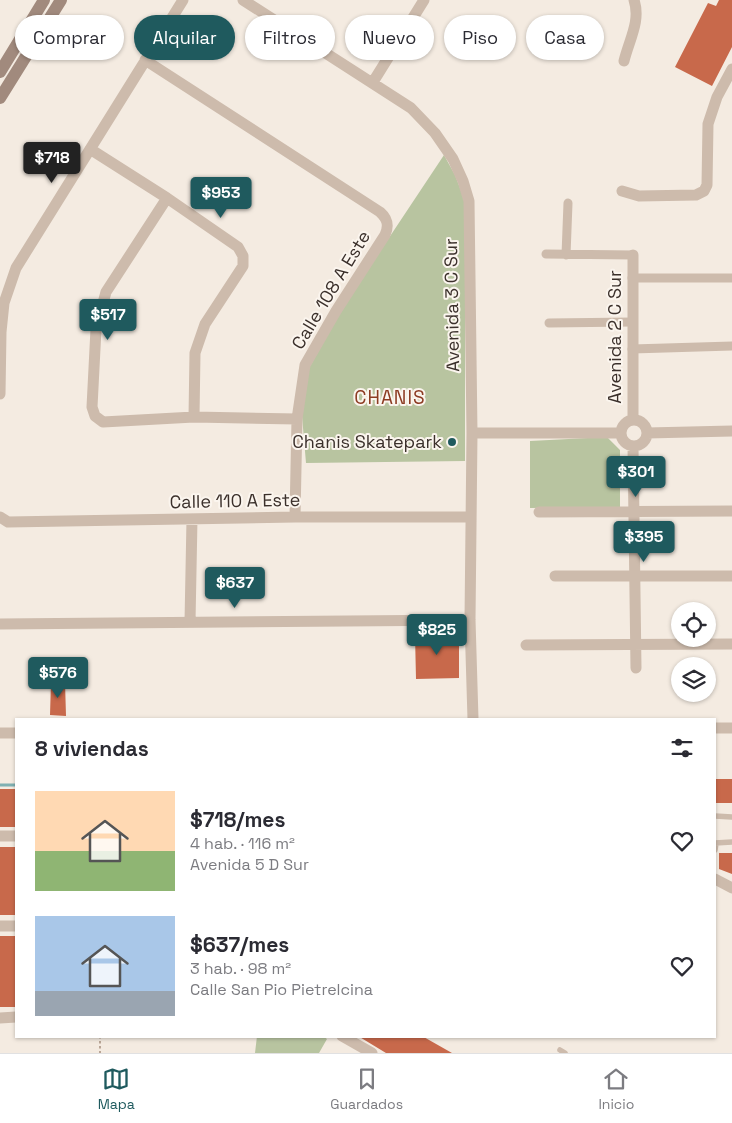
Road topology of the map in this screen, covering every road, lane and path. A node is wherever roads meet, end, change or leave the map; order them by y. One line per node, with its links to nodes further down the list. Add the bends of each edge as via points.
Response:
1 (44, 0): 11 (main road)
2 (62, 0): 13 (main road)
3 (183, 0): 7 (street)
4 (243, 0): 12 (street, Avenida 3 C Sur)
5 (424, 0): 12 (street)
6 (634, 0): 9 (street, via 636,26)
7 (174, 15)
8 (145, 60): 14 (street); 29 (street, Calle 108 A Este, via 380,212 387,220 385,235 305,365)
9 (624, 60)
10 (732, 69): 15 (street, via 717,97 708,124 707,184 704,191 696,195 639,196)
11 (0, 72)
12 (374, 82): 33 (street, Avenida 3 C Sur, via 411,108 435,133 453,159 469,201)
13 (0, 98)
14 (90, 149): 16 (street); 27 (street, via 16,268 4,303)
15 (622, 191)
16 (167, 198): 28 (street, via 238,247 244,261 206,324 195,353); 28 (street, via 106,292 96,328 92,407 95,416 103,422)
17 (568, 203): 19 (street)
18 (546, 254): 19 (street)
19 (566, 255): 20 (street)
20 (633, 255): 21 (street, Avenida 2 C Sur)
21 (632, 278): 22 (street); 23 (street, Avenida 2 C Sur)
22 (732, 278)
23 (632, 322): 24 (street); 26 (street, Avenida 2 C Sur)
24 (549, 323)
25 (732, 346): 26 (street)
26 (632, 349): 30 (street, Avenida 2 C Sur)
27 (0, 394)
28 (194, 417): 29 (street)
29 (297, 419): 40 (street, Calle 108 A Este)
30 (632, 420): 32 (street, via 644,424); 34 (street, via 626,423)
31 (732, 431): 32 (street)
32 (647, 432): 35 (street, via 644,440)
33 (472, 433): 34 (street); 41 (street, Avenida 3 C Sur)
34 (621, 433): 35 (street, via 624,441)
35 (633, 446): 36 (street)
36 (634, 511): 37 (street); 38 (street); 44 (street)
37 (732, 511)
38 (539, 512)
39 (0, 517): 42 (street, Calle 110 A Este, via 8,522)
40 (296, 518): 41 (street, Calle 110 A Este); 42 (street, Calle 110 A Este)
41 (471, 518): 46 (street, Avenida 3 C Sur)
42 (192, 519): 47 (street)
43 (555, 576): 44 (street)
44 (635, 576): 45 (street); 49 (street)
45 (732, 576)
46 (470, 620): 47 (street); 53 (street, Avenida 3 C Sur)
47 (190, 622): 48 (street)
48 (0, 624)
49 (636, 644): 50 (street); 51 (street); 52 (street)
50 (732, 644)
51 (526, 645)
52 (636, 668)
53 (473, 718)
54 (716, 728): 55 (street)
55 (732, 728)
56 (0, 733): 57 (street)
57 (15, 733)
58 (716, 816): 59 (lane)
59 (732, 817)
60 (0, 836): 61 (street)
61 (15, 836)
62 (732, 842): 63 (lane)
63 (716, 843)
64 (716, 880): 65 (street)
65 (732, 888)
66 (0, 926): 67 (street)
67 (15, 926)
68 (15, 1017): 69 (street)
69 (0, 1018)
70 (100, 1038): 72 (path)
71 (346, 1038): 73 (street)
72 (100, 1053)
73 (372, 1053)

